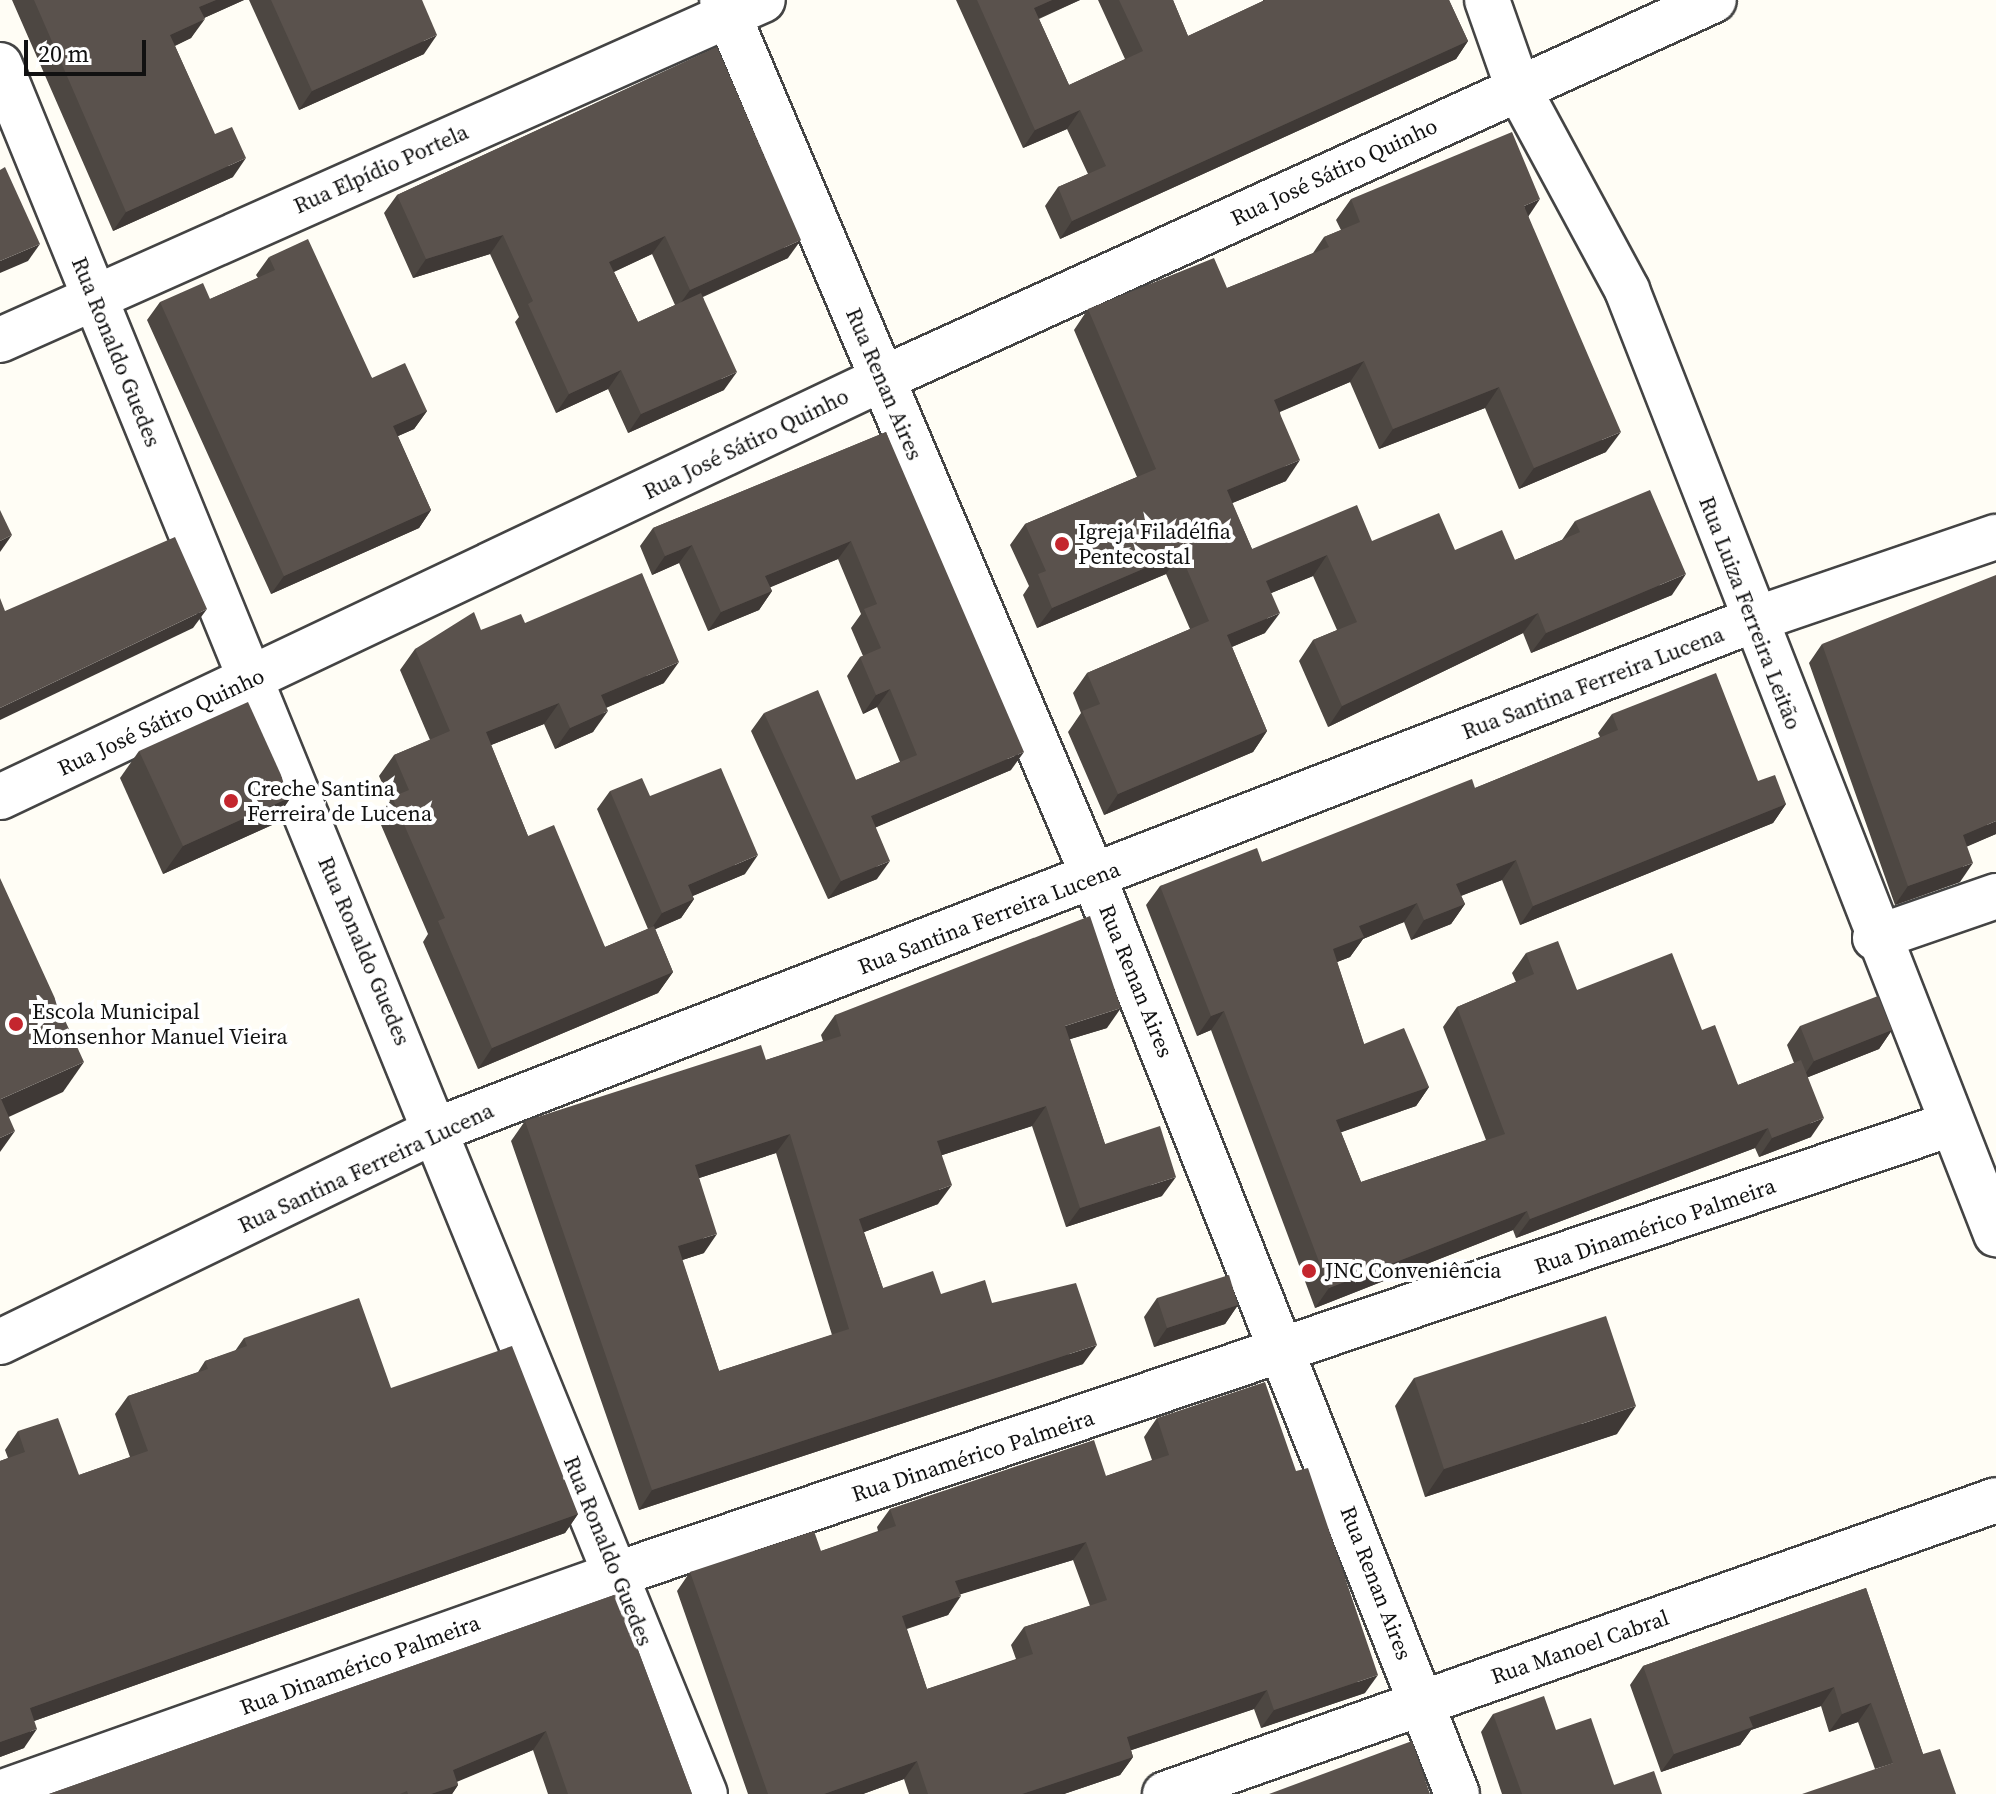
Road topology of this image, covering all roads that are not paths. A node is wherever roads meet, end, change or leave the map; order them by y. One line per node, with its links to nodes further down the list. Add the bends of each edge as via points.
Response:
1 (1487, 0): 5 (street, Rua Luiza Ferreira Leitão)
2 (1714, 0): 5 (street, Rua José Sátiro Quinho)
3 (737, 5): 6 (street, Rua Elpídio Portela); 8 (street, Rua Renan Aires)
4 (0, 65): 6 (street, Rua Ronaldo Guedes)
5 (1518, 88): 8 (street, Rua José Sátiro Quinho); 10 (street, Rua Luiza Ferreira Leitão, via 1627,290)
6 (92, 296): 7 (street, Rua Elpídio Portela); 11 (street, Rua Ronaldo Guedes)
7 (0, 340)
8 (882, 379): 11 (street, Rua José Sátiro Quinho); 13 (street, Rua Renan Aires)
9 (1996, 537): 10 (street, Rua Santina Ferreira Lucena)
10 (1753, 620): 13 (street, Rua Santina Ferreira Lucena); 15 (street, Rua Luiza Ferreira Leitão)
11 (250, 681): 12 (street, Rua José Sátiro Quinho); 17 (street, Rua Ronaldo Guedes)
12 (0, 797)
13 (1094, 878): 17 (street, Rua Santina Ferreira Lucena); 20 (street, Rua Renan Aires)
14 (1996, 896): 15 (street)
15 (1875, 938): 16 (street, Rua Luiza Ferreira Leitão)
16 (1948, 1125): 18 (street, Rua Luiza Ferreira Leitão); 20 (street, Rua Dinamérico Palmeira)
17 (439, 1129): 19 (street, Rua Santina Ferreira Lucena); 22 (street, Rua Ronaldo Guedes)
18 (1996, 1234)
19 (0, 1342)
20 (1288, 1352): 22 (street, Rua Dinamérico Palmeira); 23 (street, Rua Renan Aires)
21 (1996, 1500): 23 (street, Rua Manoel Cabral)
22 (617, 1574): 24 (street, Rua Dinamérico Palmeira); 25 (street, Rua Ronaldo Guedes)
23 (1422, 1702): 26 (street, Rua Manoel Cabral); 27 (street, Rua Renan Aires)
24 (0, 1793)
25 (705, 1794)
26 (1165, 1794)
27 (1457, 1794)

